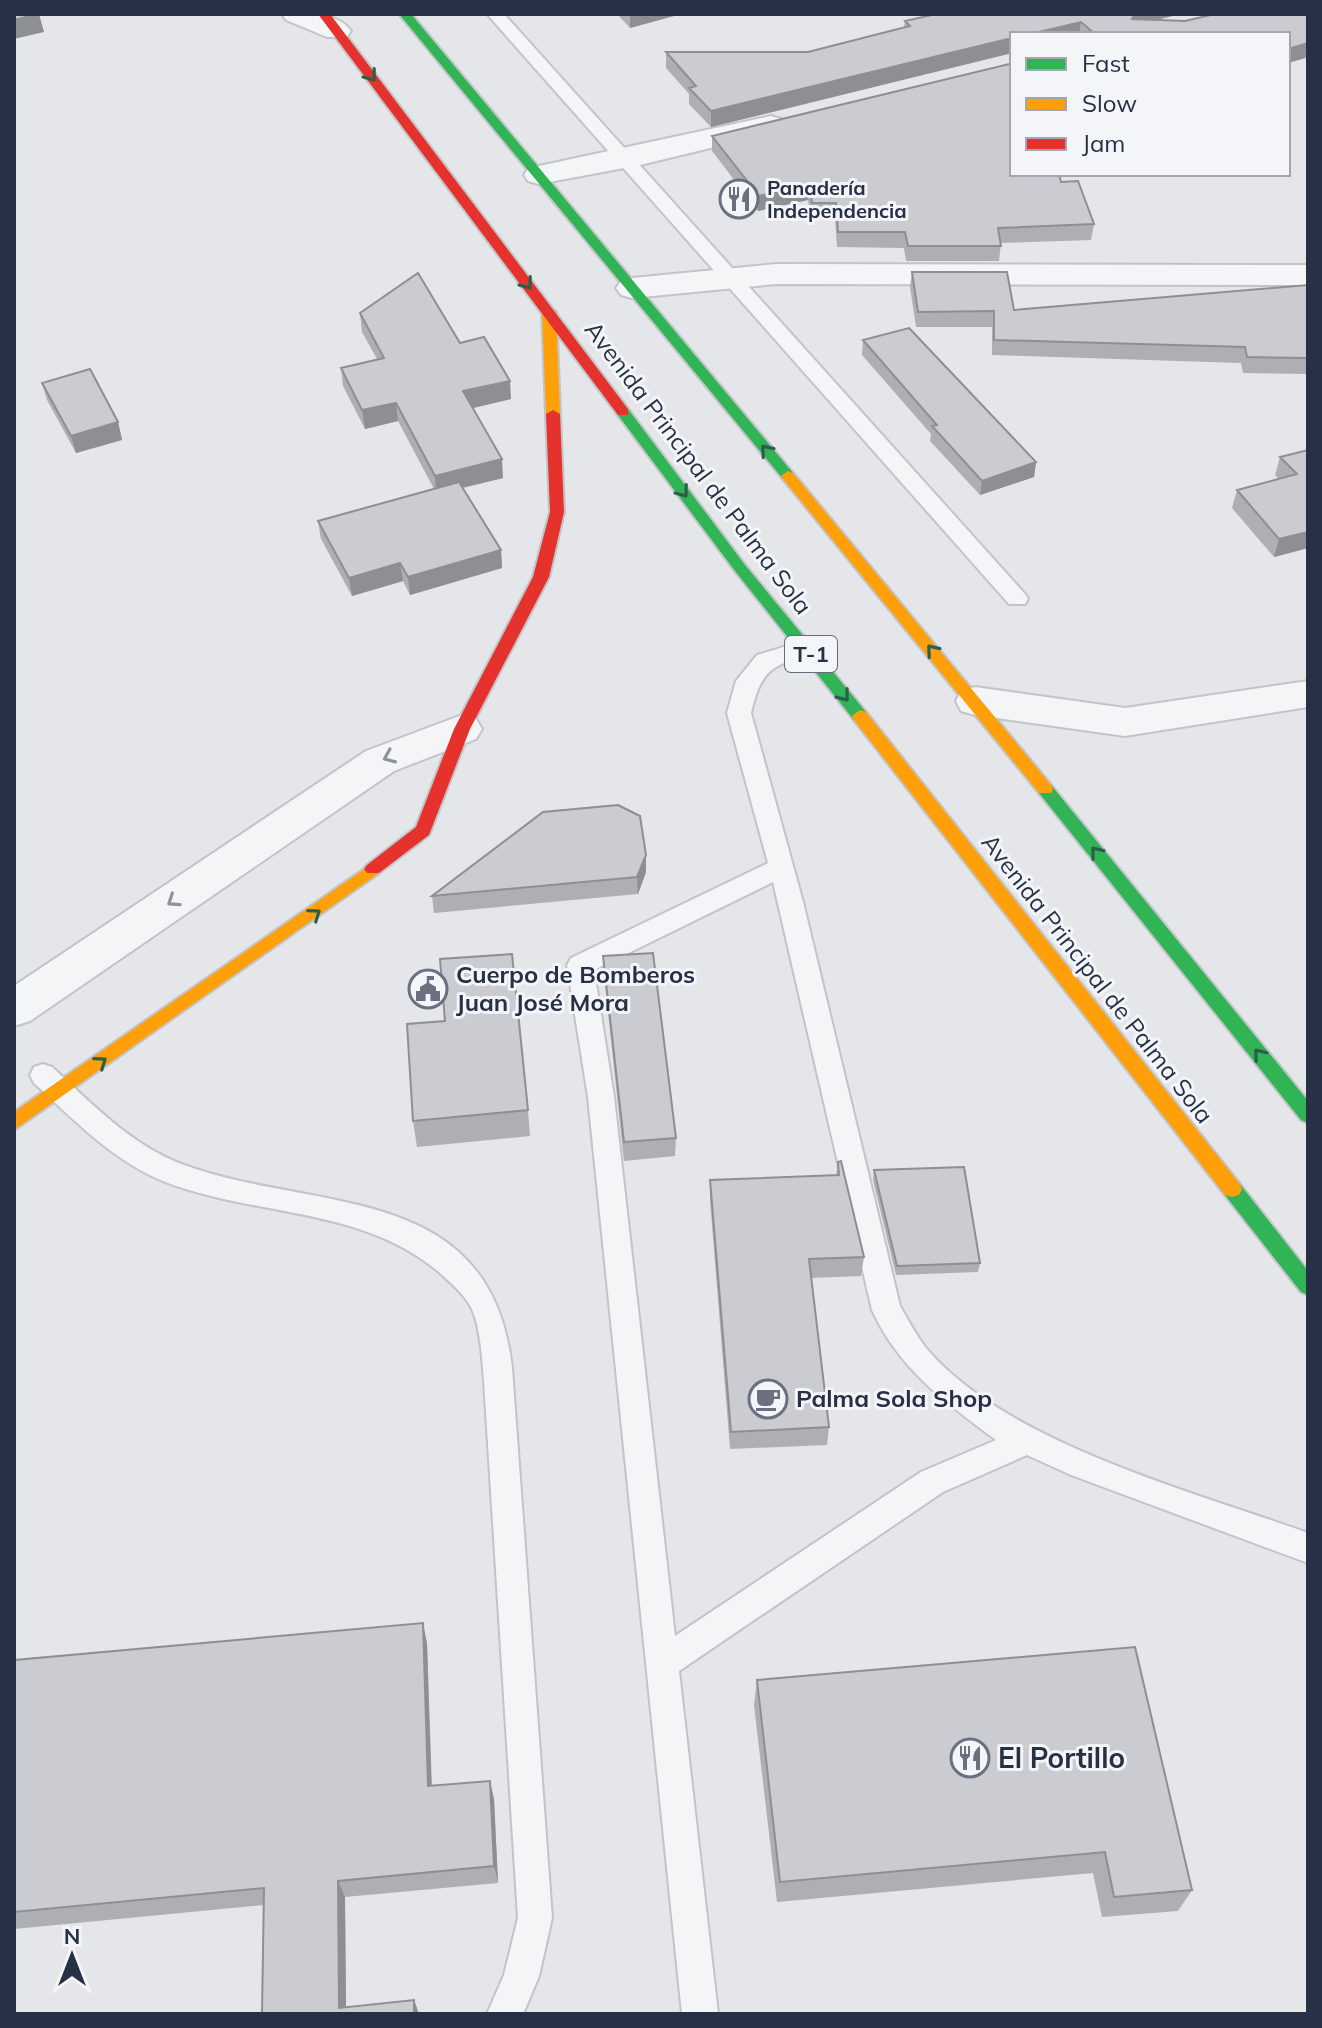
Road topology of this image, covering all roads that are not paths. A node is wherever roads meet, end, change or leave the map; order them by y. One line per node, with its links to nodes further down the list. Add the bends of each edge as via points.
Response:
1 (296, 14): 4 (street)
2 (405, 14): 7 (main road)
3 (495, 14): 6 (lane)
4 (330, 23): 11 (main road, Avenida Principal de Palma Sola / T-1, one-way to 11)
5 (795, 119): 6 (street)
6 (623, 160): 7 (street); 9 (lane)
7 (539, 175): 10 (main road)
8 (1308, 275): 9 (street)
9 (729, 278): 10 (street); 12 (lane)
10 (632, 288): 15 (main road, one-way to 10)
11 (549, 312): 13 (main road, Avenida Principal de Palma Sola / T-1, one-way to 13, via 740,568); 16 (main road, via 557,512 541,577)
12 (1017, 599)
13 (807, 648): 17 (lane, via 765,660 740,697 741,730); 22 (main road, Avenida Principal de Palma Sola / T-1, one-way to 22)
14 (1308, 694): 15 (street, via 1125,722)
15 (975, 701): 20 (main road, one-way to 15)
16 (462, 729): 18 (street, one-way to 18, via 380,761); 19 (main road, one-way to 16, via 326,906 423,831)
17 (781, 867): 23 (lane, via 886,1310 915,1356 943,1384); 25 (lane, via 580,965 601,1097)
18 (14, 1009)
19 (51, 1083): 21 (main road); 26 (lane, via 132,1154 173,1173 218,1189 330,1206 397,1226 449,1260 484,1304 499,1391 535,1918)
20 (1308, 1115)
21 (14, 1122)
22 (1308, 1286)
23 (1026, 1441): 24 (lane); 25 (lane, via 932,1482)
24 (1308, 1548)
25 (662, 1664): 27 (lane)
26 (505, 2014)
27 (700, 2014)

